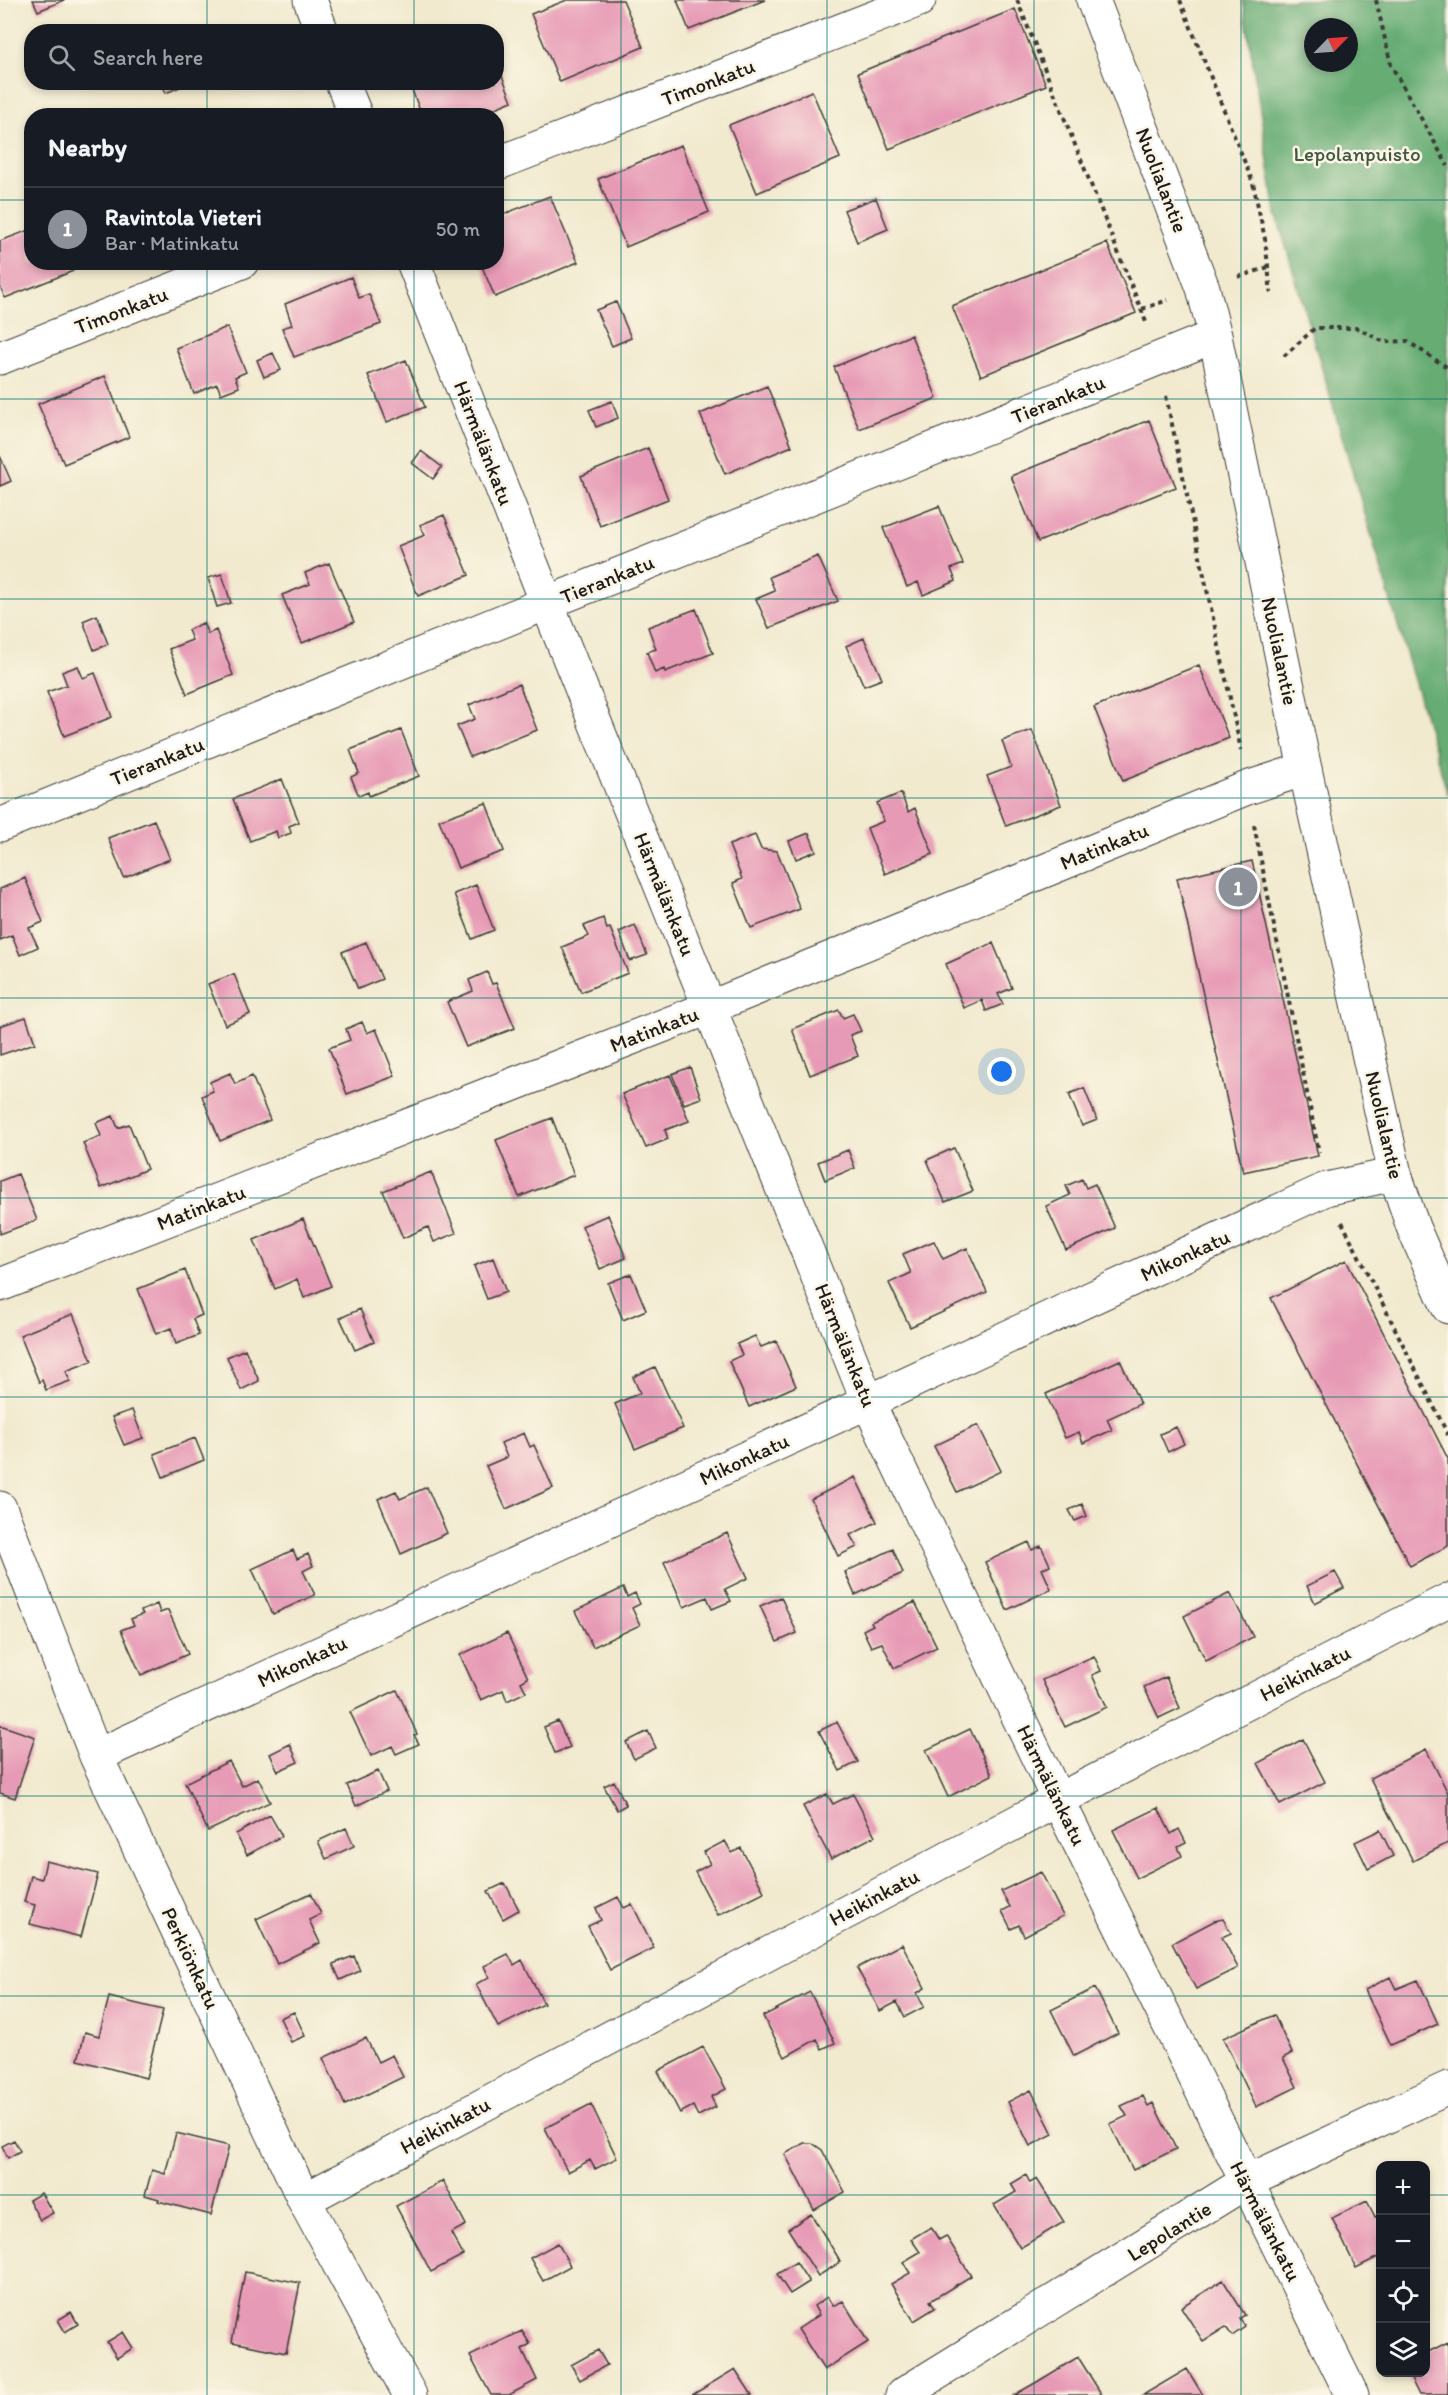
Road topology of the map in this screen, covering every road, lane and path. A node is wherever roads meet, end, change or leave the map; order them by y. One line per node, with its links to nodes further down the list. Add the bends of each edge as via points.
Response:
1 (310, 0): 7 (street)
2 (920, 0): 10 (street, Timonkatu)
3 (1017, 0): 18 (path, via 1142,309)
4 (1094, 0): 15 (street, Nuolialantie, via 1203,288)
5 (1180, 0): 14 (path, via 1253,183 1266,239)
6 (1376, 0): 11 (path, via 1391,64)
7 (319, 24)
8 (345, 90): 9 (street)
9 (353, 108)
10 (504, 161)
11 (1448, 166)
12 (222, 270): 17 (street, Timonkatu)
13 (416, 270): 20 (street, Härmälänkatu)
14 (1271, 293)
15 (1215, 336): 18 (street, Tierankatu); 21 (street, Nuolialantie)
16 (1284, 356): 19 (path, via 1315,328 1357,328 1384,342 1407,341)
17 (0, 358)
18 (1158, 359): 20 (street, Tierankatu); 22 (path)
19 (1448, 368)
20 (547, 603): 23 (street, Tierankatu); 24 (street, Härmälänkatu)
21 (1305, 769): 22 (street, Matinkatu); 25 (street, Nuolialantie)
22 (1247, 788): 24 (street, Matinkatu); 26 (path)
23 (0, 825)
24 (711, 1007): 27 (street, Matinkatu); 29 (street, Härmälänkatu)
25 (1395, 1174): 26 (street, Mikonkatu); 28 (street, Nuolialantie)
26 (1326, 1189): 29 (street, Mikonkatu); 30 (path)
27 (0, 1285)
28 (1448, 1307)
29 (868, 1402): 33 (street, Mikonkatu); 34 (street, Härmälänkatu)
30 (1448, 1435)
31 (0, 1508): 33 (street, Perkiönkatu)
32 (1448, 1600): 34 (street, Heikinkatu)
33 (96, 1756): 37 (street, Perkiönkatu)
34 (1058, 1800): 36 (street, Härmälänkatu); 37 (street, Heikinkatu)
35 (1448, 2088): 36 (street, Lepolantie)
36 (1246, 2182): 39 (street, Lepolantie); 40 (street, Härmälänkatu)
37 (303, 2200): 38 (street, Perkiönkatu)
38 (410, 2395)
39 (902, 2395)
40 (1352, 2395)

